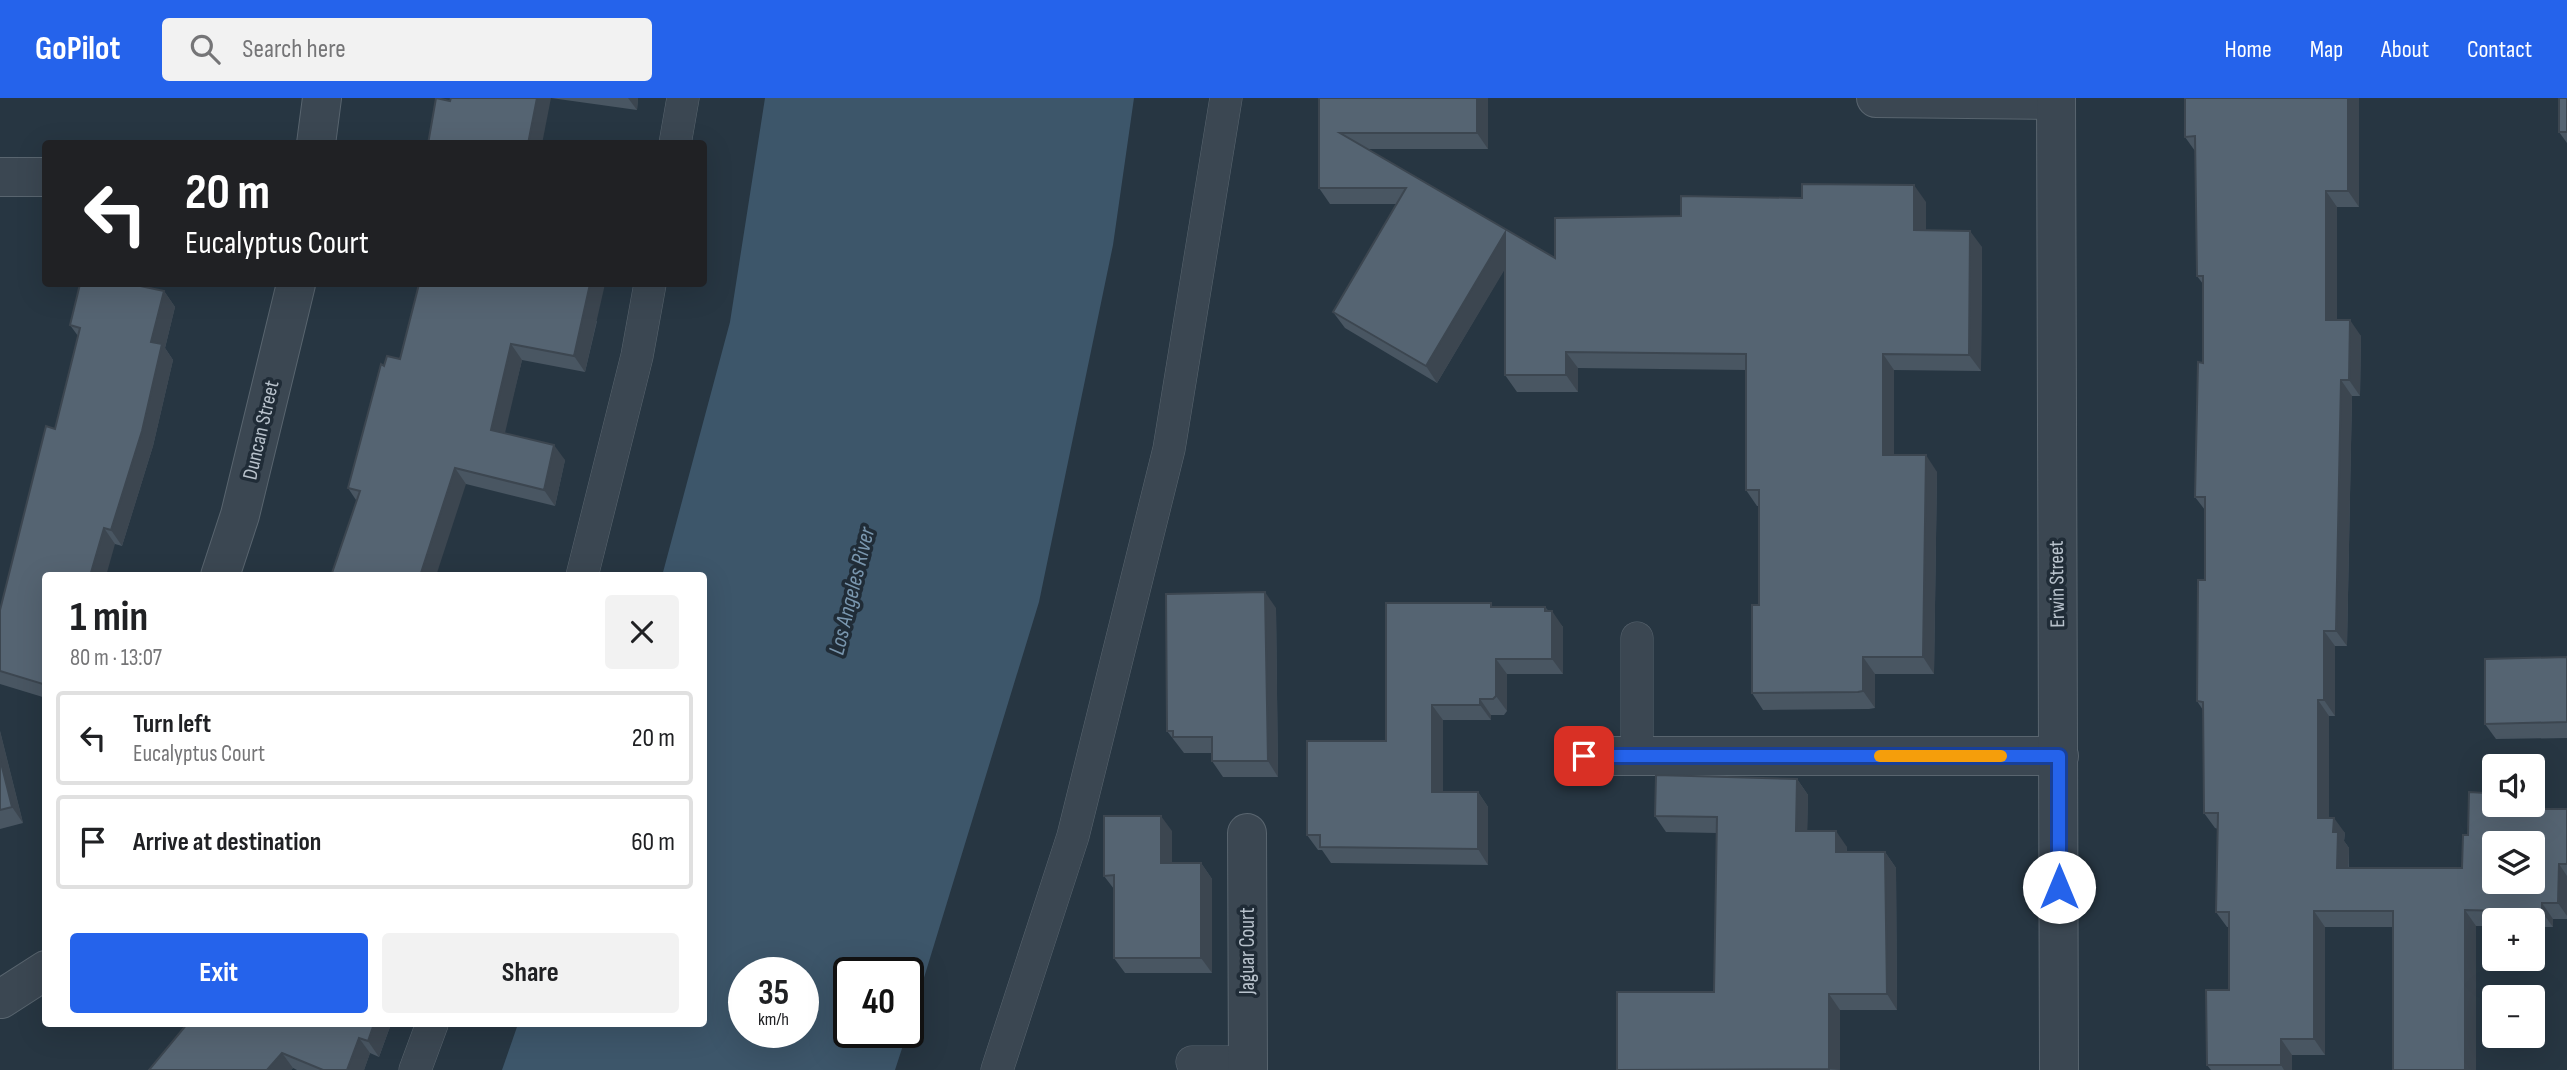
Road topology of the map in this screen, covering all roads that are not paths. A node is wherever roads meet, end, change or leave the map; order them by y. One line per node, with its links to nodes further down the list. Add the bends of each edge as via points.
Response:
1 (322, 98): 6 (street)
2 (683, 98): 7 (lane)
3 (1226, 98): 25 (lane, via 1169,449 1073,836)
4 (1876, 98): 5 (street)
5 (2056, 99): 17 (street, Erwin Street)
6 (317, 140)
7 (676, 140)
8 (0, 177): 9 (street)
9 (42, 177)
10 (295, 287): 12 (street, Duncan Street, via 240,515)
11 (649, 287): 13 (lane)
12 (221, 572)
13 (583, 572)
14 (1637, 638): 16 (lane)
15 (1584, 756): 16 (street)
16 (1637, 756): 17 (street)
17 (2059, 756): 26 (street, Erwin Street)
18 (1247, 833): 23 (street, Jaguar Court)
19 (42, 973): 20 (street)
20 (1, 999)
21 (431, 1027): 24 (lane)
22 (1192, 1062): 23 (lane)
23 (1248, 1066)
24 (415, 1070)
25 (997, 1070)
26 (2059, 1070)

